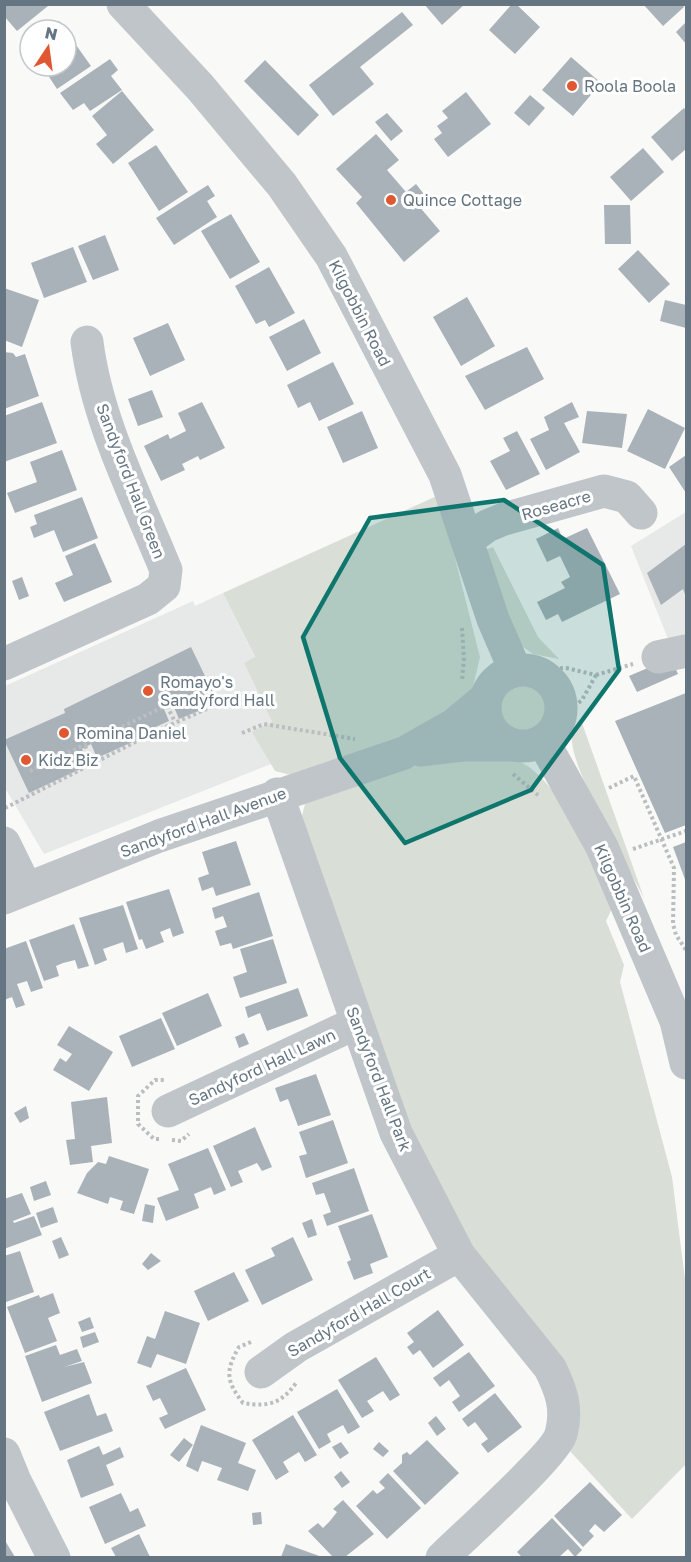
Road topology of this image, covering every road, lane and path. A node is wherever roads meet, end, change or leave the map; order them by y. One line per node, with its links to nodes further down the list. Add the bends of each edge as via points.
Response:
1 (123, 4): 4 (street, Kilgobbin Road, via 200,87 282,185 331,256 445,475)
2 (87, 342): 7 (street, Sandyford Hall Green, via 101,410 166,570 164,586 148,598)
3 (641, 513): 4 (street, Roseacre, via 627,497 604,491 504,519)
4 (468, 540): 8 (street, Kilgobbin Road, via 493,619)
5 (462, 628): 10 (path, via 464,676)
6 (660, 657): 9 (path)
7 (4, 664)
8 (522, 670): 9 (path, via 567,668); 10 (street, Sandyford Hall Avenue); 15 (street, Kilgobbin Road, via 541,674 555,688 561,706)
9 (596, 675): 15 (path, via 582,700)
10 (473, 692): 19 (street, Sandyford Hall Avenue, via 455,724); 20 (street, via 487,724)
11 (186, 696): 13 (path)
12 (227, 700): 14 (path)
13 (168, 706): 14 (path); 18 (path)
14 (175, 722): 21 (path)
15 (551, 730): 20 (street, Sandyford Hall Avenue); 34 (street, Kilgobbin Road, via 676,1021)
16 (242, 733): 17 (path, via 264,724)
17 (359, 740)
18 (85, 746): 21 (path); 22 (path)
19 (404, 753): 20 (street, Sandyford Hall Avenue, via 463,745); 24 (street, Sandyford Hall Avenue)
20 (509, 758): 25 (path, via 516,775)
21 (95, 765): 26 (path)
22 (30, 771)
23 (609, 788): 28 (path, via 634,776)
24 (278, 794): 31 (street, Sandyford Hall Avenue); 33 (street, Sandyford Hall Park)
25 (546, 802)
26 (5, 808)
27 (687, 831): 28 (path)
28 (661, 839): 30 (path); 32 (path, via 674,868 673,924)
29 (4, 843): 31 (street)
30 (631, 849)
31 (15, 893)
32 (687, 950)
33 (356, 1023): 35 (street, Sandyford Hall Lawn); 36 (street, Sandyford Hall Park, via 396,1133)
34 (687, 1063)
35 (180, 1107): 35 (path, via 155,1080 138,1096 138,1124 154,1139 181,1141)
36 (459, 1255): 38 (street, Sandyford Hall Court, via 296,1347); 42 (street, Sandyford Hall Park, via 550,1368 565,1411 556,1445)
37 (260, 1339): 39 (path, via 239,1347 229,1365 230,1386 243,1403 264,1407 287,1396)
38 (261, 1372)
39 (301, 1373)
40 (8, 1474): 41 (street)
41 (54, 1557)
42 (442, 1557)

